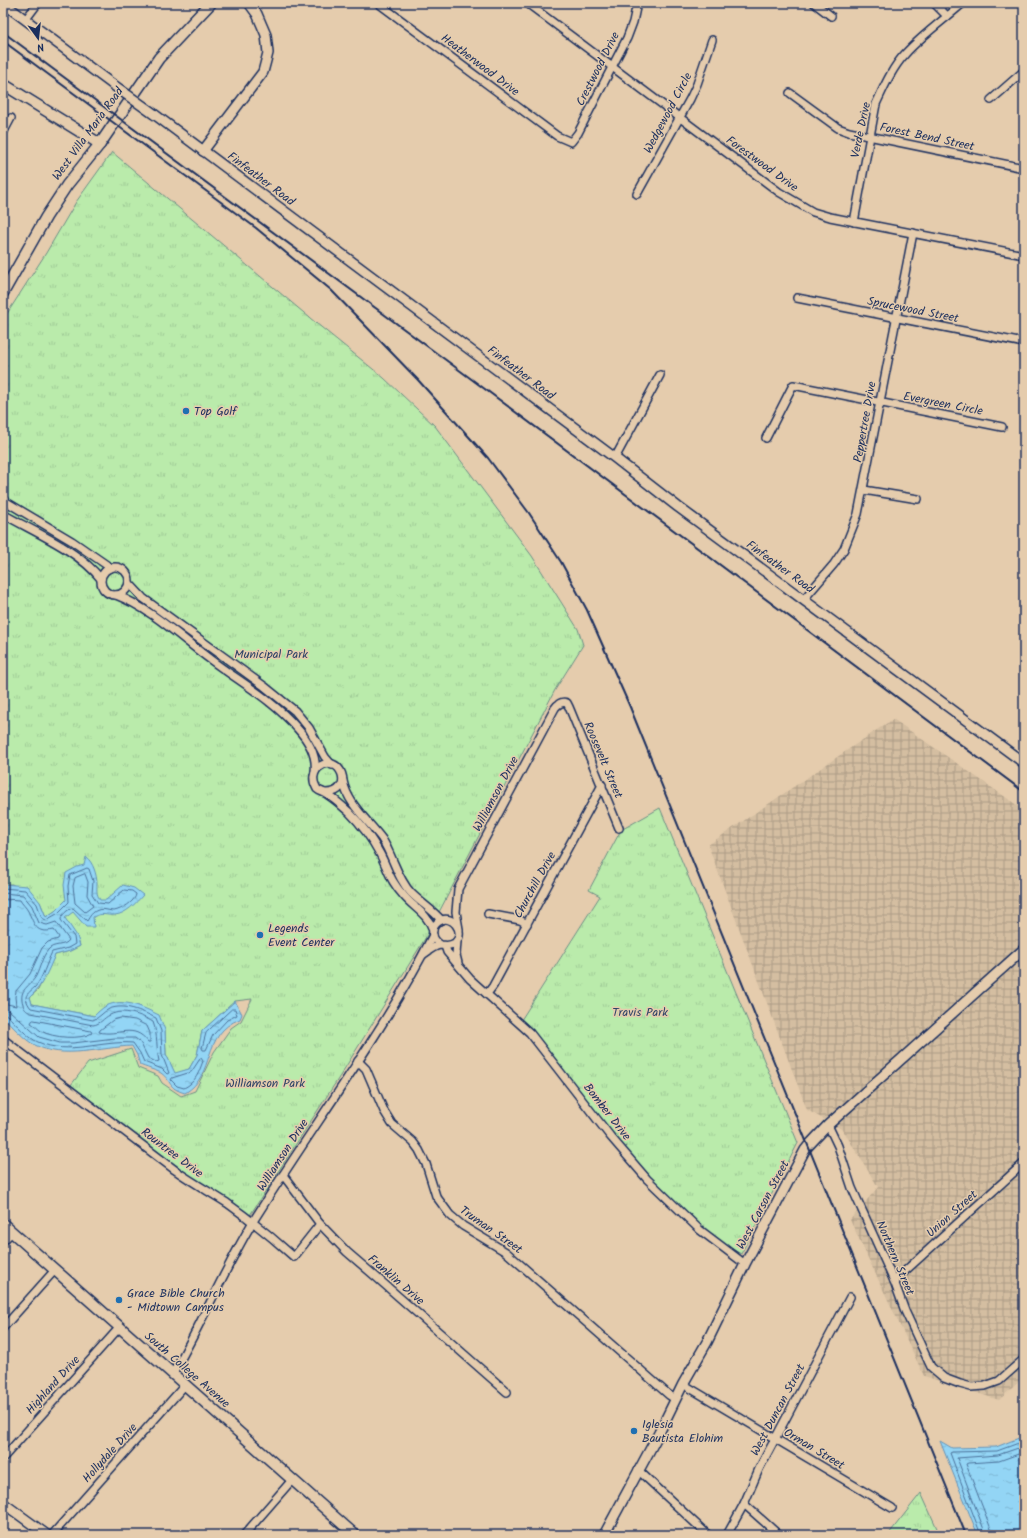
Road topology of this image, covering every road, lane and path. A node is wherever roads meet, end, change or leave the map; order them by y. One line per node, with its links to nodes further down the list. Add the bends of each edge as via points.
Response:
1 (3, 3): 13 (street, Finfeather Road)
2 (38, 3): 13 (street)
3 (211, 3): 25 (main road, West Villa Maria Road, via 159,58)
4 (249, 3): 26 (street, via 266,35 268,54 263,72)
5 (378, 3): 24 (street, Heatherwood Drive, via 557,136)
6 (527, 3): 15 (street, Forestwood Drive)
7 (637, 3): 15 (street, Crestwood Drive, via 627,38)
8 (814, 3): 11 (street)
9 (934, 3): 12 (street)
10 (963, 3): 12 (street, Verde Drive)
11 (831, 16)
12 (947, 16): 23 (street, Verde Drive, via 904,54 894,68 876,104)
13 (26, 19): 26 (street, Finfeather Road, bridge)
14 (712, 40): 21 (street, Wedgewood Circle, via 697,84)
15 (612, 66): 21 (street, Forestwood Drive); 24 (street, Crestwood Drive)
16 (1024, 71): 19 (street)
17 (3, 84): 25 (main road)
18 (790, 93): 23 (street, Forest Bend Street, via 838,128)
19 (991, 100)
20 (11, 118): 22 (street)
21 (679, 118): 28 (street, Wedgewood Circle); 29 (street, Forestwood Drive, via 797,203 813,212)
22 (3, 133)
23 (870, 137): 27 (street, Forest Bend Street); 29 (street, Verde Drive)
24 (571, 142)
25 (100, 144): 32 (main road, West Villa Maria Road, via 46,217)
26 (203, 151): 40 (street, Finfeather Road)
27 (1024, 168)
28 (637, 194)
29 (854, 222): 30 (street, Forestwood Drive)
30 (913, 234): 31 (street, Forestwood Drive); 34 (street, Peppertree Drive)
31 (1024, 255)
32 (3, 293)
33 (797, 298): 34 (street, Sprucewood Street)
34 (896, 318): 35 (street, Sprucewood Street); 37 (street, Peppertree Drive)
35 (1024, 343)
36 (660, 375): 40 (street)
37 (879, 403): 38 (street, Evergreen Circle); 39 (street, Evergreen Circle, via 793,385); 41 (street, Peppertree Drive)
38 (1002, 427)
39 (766, 438)
40 (615, 458): 49 (street, Finfeather Road)
41 (864, 490): 42 (street); 49 (street, Peppertree Drive, via 858,514 844,549)
42 (918, 499)
43 (3, 500): 45 (street, via 72,541)
44 (3, 514): 46 (street, via 79,557)
45 (111, 568): 46 (street, via 104,572); 47 (street, via 124,570)
46 (101, 579): 48 (street, via 106,592)
47 (129, 583): 48 (street, via 125,591); 52 (street, via 143,598 295,711)
48 (116, 595): 53 (street, via 146,610 280,710 298,729 314,753)
49 (804, 599): 51 (street, Finfeather Road)
50 (564, 702): 55 (street, Roosevelt Street, via 569,707); 58 (street, Williamson Drive, via 555,708 458,889)
51 (1024, 763)
52 (332, 764): 53 (street, via 322,765); 54 (street, via 340,770)
53 (315, 771): 56 (street, via 315,785 317,789)
54 (343, 780): 56 (street, via 339,788); 60 (street, via 346,794 381,839 402,881 411,893)
55 (602, 785): 57 (street, Roosevelt Street); 61 (street, Churchill Drive)
56 (326, 793): 63 (street, via 353,816 378,850 391,880 405,898 426,916)
57 (619, 828)
58 (456, 903): 60 (street, Williamson Drive); 62 (street, Williamson Drive)
59 (488, 914): 61 (street, via 520,920)
60 (443, 920): 62 (street, via 454,922); 63 (street, via 434,926)
61 (527, 924): 69 (street, Churchill Drive)
62 (459, 928): 64 (street)
63 (433, 933): 65 (street, via 434,939); 67 (street, Williamson Drive)
64 (457, 941): 65 (street, via 450,946); 68 (street, via 456,955)
65 (443, 946): 67 (street); 68 (street, Bomber Drive)
66 (1024, 949): 72 (street, West Carson Street)
67 (422, 955): 71 (street, Williamson Drive)
68 (459, 966): 69 (street, Bomber Drive)
69 (487, 994): 80 (street, Bomber Drive, via 530,1033 647,1179 700,1230)
70 (3, 1039): 75 (street, Rountree Drive, via 175,1170)
71 (358, 1061): 74 (street, Williamson Drive); 91 (street, Truman Street, via 366,1069 392,1124 420,1150 436,1196 450,1215 463,1226 506,1252)
72 (828, 1125): 80 (street, West Carson Street, via 805,1150); 82 (street, Northern Street, via 852,1188)
73 (1024, 1163): 82 (street, Union Street)
74 (283, 1175): 75 (street, Williamson Drive); 77 (street, Franklin Drive)
75 (253, 1222): 77 (street, Rountree Drive, via 294,1257); 87 (street, Williamson Drive)
76 (3, 1224): 78 (main road, South College Avenue)
77 (320, 1224): 90 (street, Franklin Drive, via 346,1252)
78 (12, 1232): 79 (street); 81 (main road, South College Avenue)
79 (3, 1242)
80 (745, 1264): 88 (street, West Carson Street, via 707,1342)
81 (55, 1270): 84 (street); 85 (main road, South College Avenue)
82 (894, 1281): 86 (street, Northern Street, via 931,1367 944,1378 971,1387 985,1386 999,1381)
83 (850, 1297): 92 (street, West Duncan Street)
84 (3, 1328)
85 (119, 1328): 87 (main road, South College Avenue); 93 (street, Highland Drive)
86 (1024, 1359)
87 (173, 1373): 89 (main road, South College Avenue)
88 (683, 1384): 91 (street, West Carson Street); 92 (street, Orman Street)
89 (185, 1385): 95 (main road, South College Avenue); 100 (street, Hollydale Drive)
90 (507, 1392)
91 (675, 1399): 94 (street, West Carson Street)
92 (775, 1439): 97 (street, West Duncan Street); 98 (street, Orman Street)
93 (3, 1458)
94 (638, 1470): 103 (street, West Carson Street); 104 (street)
95 (292, 1480): 101 (street); 102 (main road, South College Avenue)
96 (3, 1503): 99 (street)
97 (744, 1504): 105 (street, West Duncan Street); 106 (street)
98 (892, 1508)
99 (47, 1535)
100 (52, 1535)
101 (244, 1535)
102 (355, 1535)
103 (604, 1535)
104 (708, 1535)
105 (727, 1535)
106 (779, 1535)

